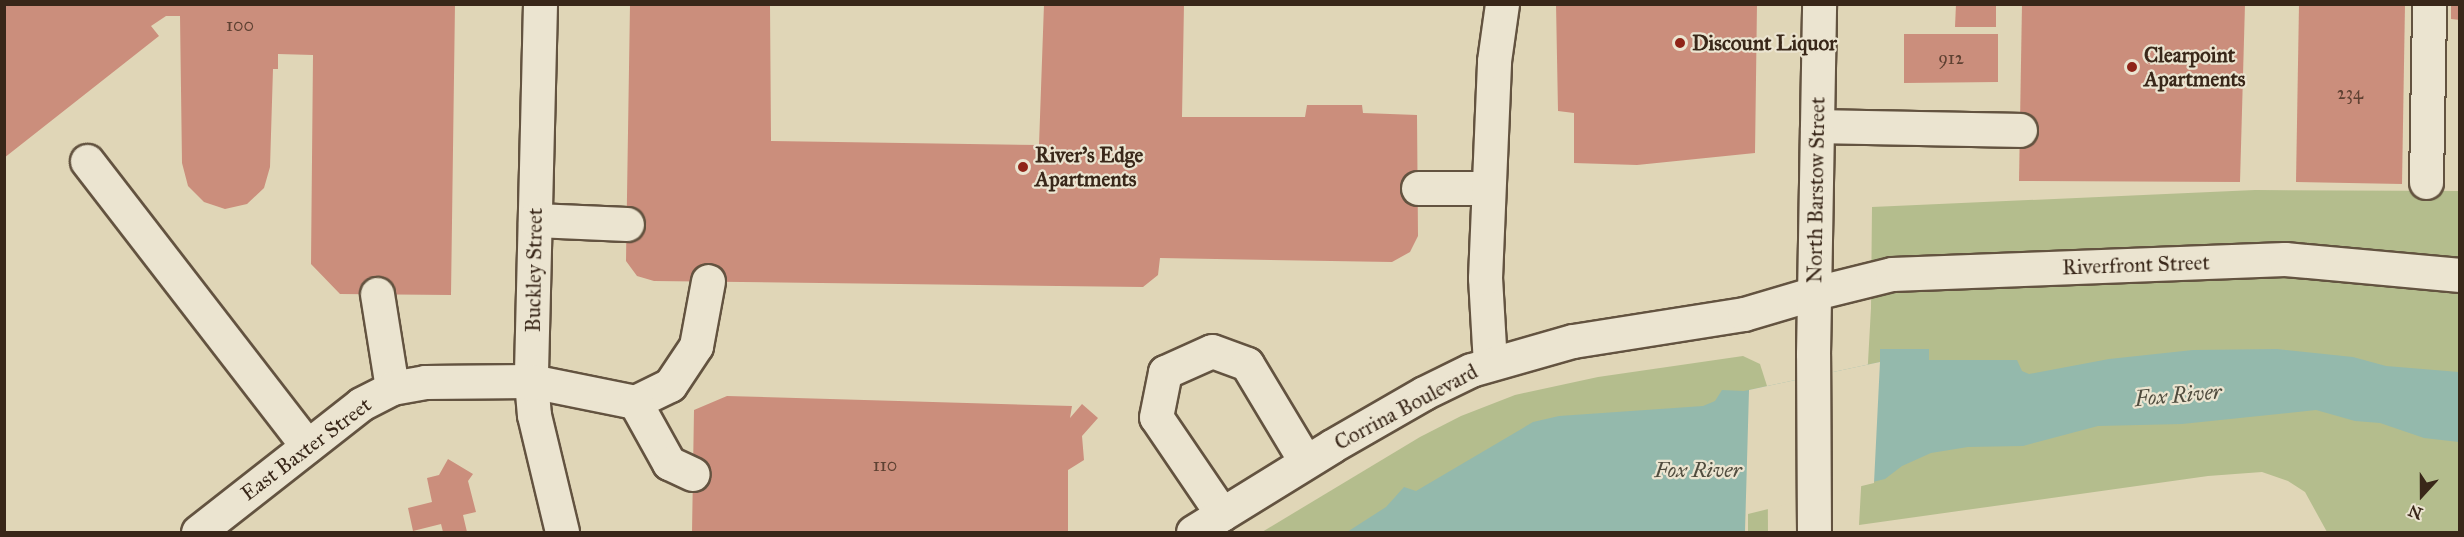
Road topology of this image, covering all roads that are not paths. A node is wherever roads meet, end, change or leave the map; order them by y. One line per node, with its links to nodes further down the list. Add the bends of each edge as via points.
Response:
1 (540, 4): 11 (street, Buckley Street)
2 (1502, 4): 10 (street, via 1494,61)
3 (1819, 4): 5 (street, North Barstow Street)
4 (2429, 4): 8 (street)
5 (1817, 126): 6 (street); 15 (street, North Barstow Street)
6 (2020, 130)
7 (87, 160): 21 (street)
8 (2426, 182)
9 (1418, 188): 10 (street)
10 (1488, 188): 17 (street, via 1485,278)
11 (535, 220): 12 (street); 18 (street, Buckley Street)
12 (627, 224)
13 (2460, 275): 15 (street, Riverfront Street, via 2285,259 1892,274)
14 (708, 281): 20 (street, via 696,346 670,384)
15 (1815, 293): 17 (street, Corrina Boulevard, via 1744,314 1573,341); 28 (street, North Barstow Street)
16 (377, 294): 19 (street)
17 (1490, 364): 22 (street, Corrina Boulevard, via 1424,393)
18 (531, 381): 19 (street, East Baxter Street, via 425,382); 20 (street, East Baxter Street); 26 (street, Buckley Street, via 534,415)
19 (392, 388): 21 (street, East Baxter Street, via 361,404)
20 (635, 402): 23 (street, via 669,463)
21 (307, 446): 25 (street, East Baxter Street)
22 (1306, 462): 24 (street, Corrina Boulevard); 24 (street, via 1247,364 1212,351 1165,372 1156,417)
23 (693, 474)
24 (1222, 514): 27 (street, Corrina Boulevard)
25 (198, 532)
26 (562, 532)
27 (1193, 532)
28 (1814, 532)

